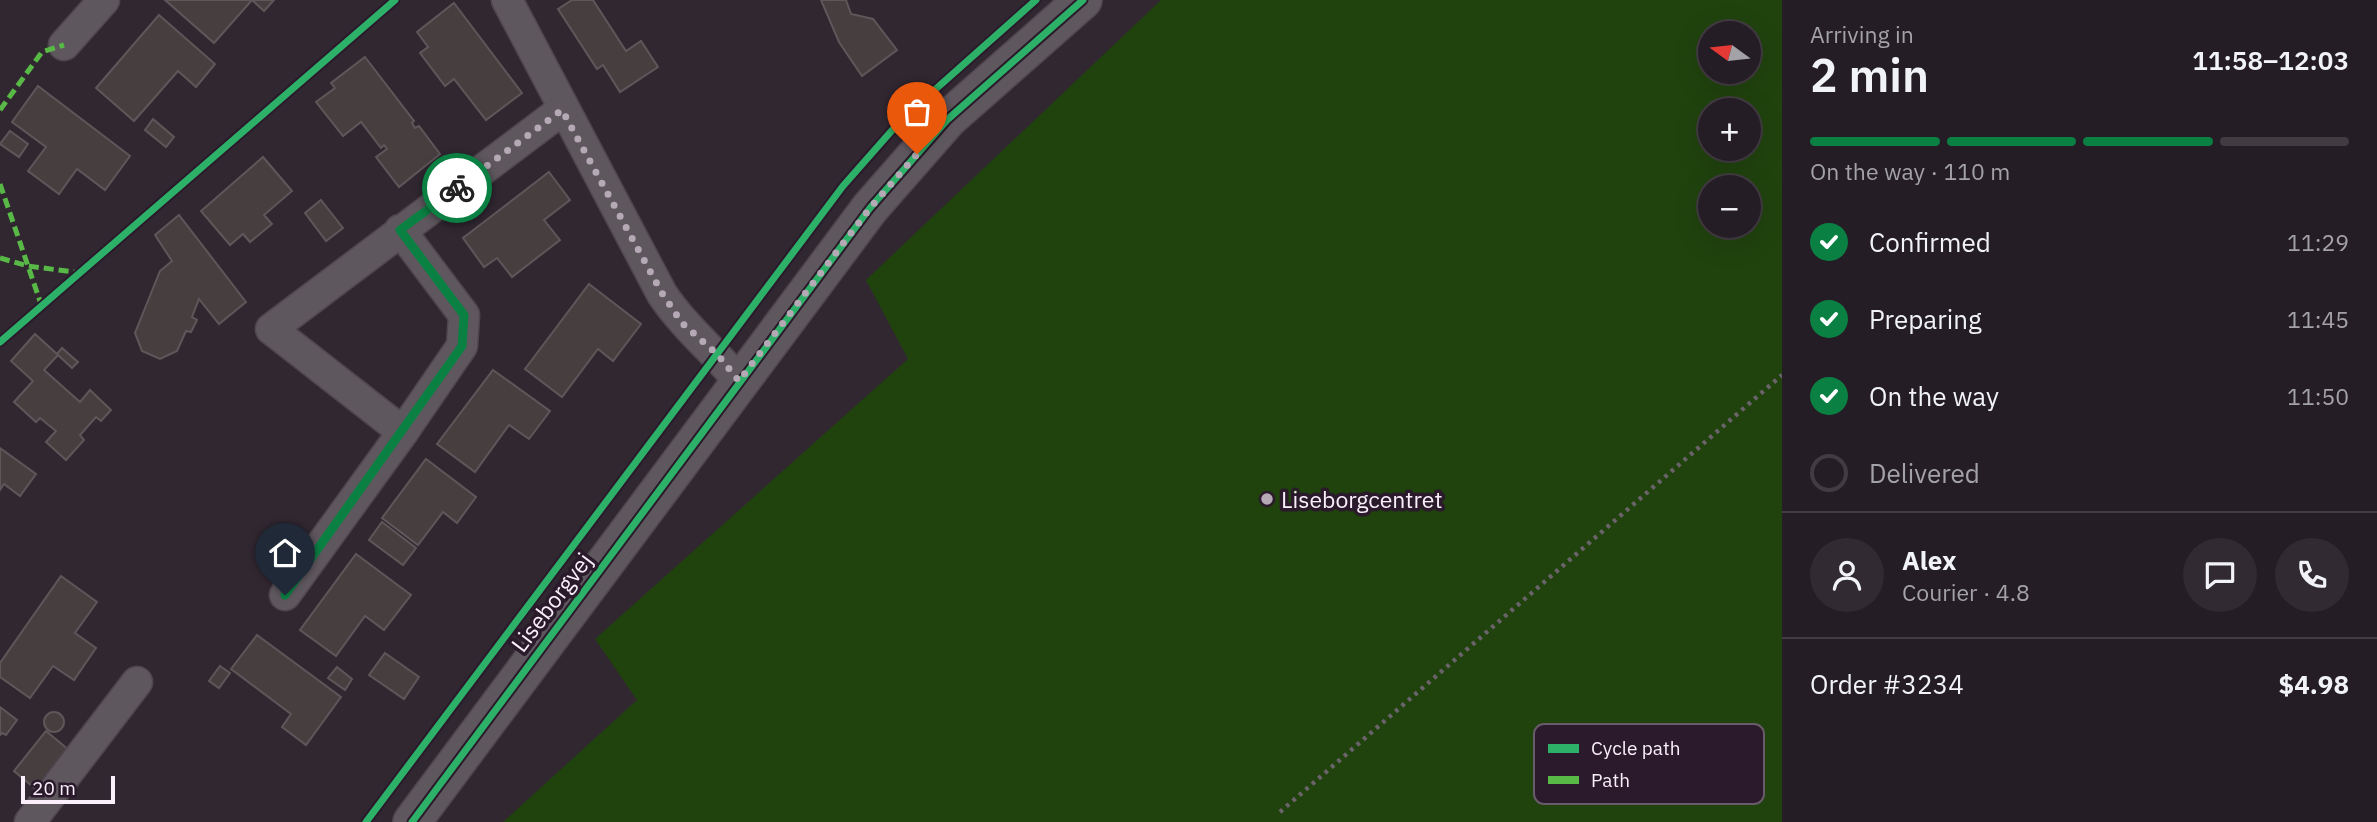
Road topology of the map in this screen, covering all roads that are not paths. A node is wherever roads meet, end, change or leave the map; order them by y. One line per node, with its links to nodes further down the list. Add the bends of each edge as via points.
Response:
1 (104, 0): 4 (street)
2 (507, 0): 5 (street)
3 (1083, 0): 7 (street, Liseborgvej, via 948,119 870,208)
4 (64, 45)
5 (562, 110): 6 (street); 7 (street, via 662,293 682,323)
6 (400, 230): 8 (street, via 464,315 462,346); 8 (street, via 271,329)
7 (739, 381): 12 (street, Liseborgvej)
8 (403, 432): 9 (street)
9 (285, 595)
10 (137, 682): 11 (street)
11 (30, 822)
12 (412, 822)

